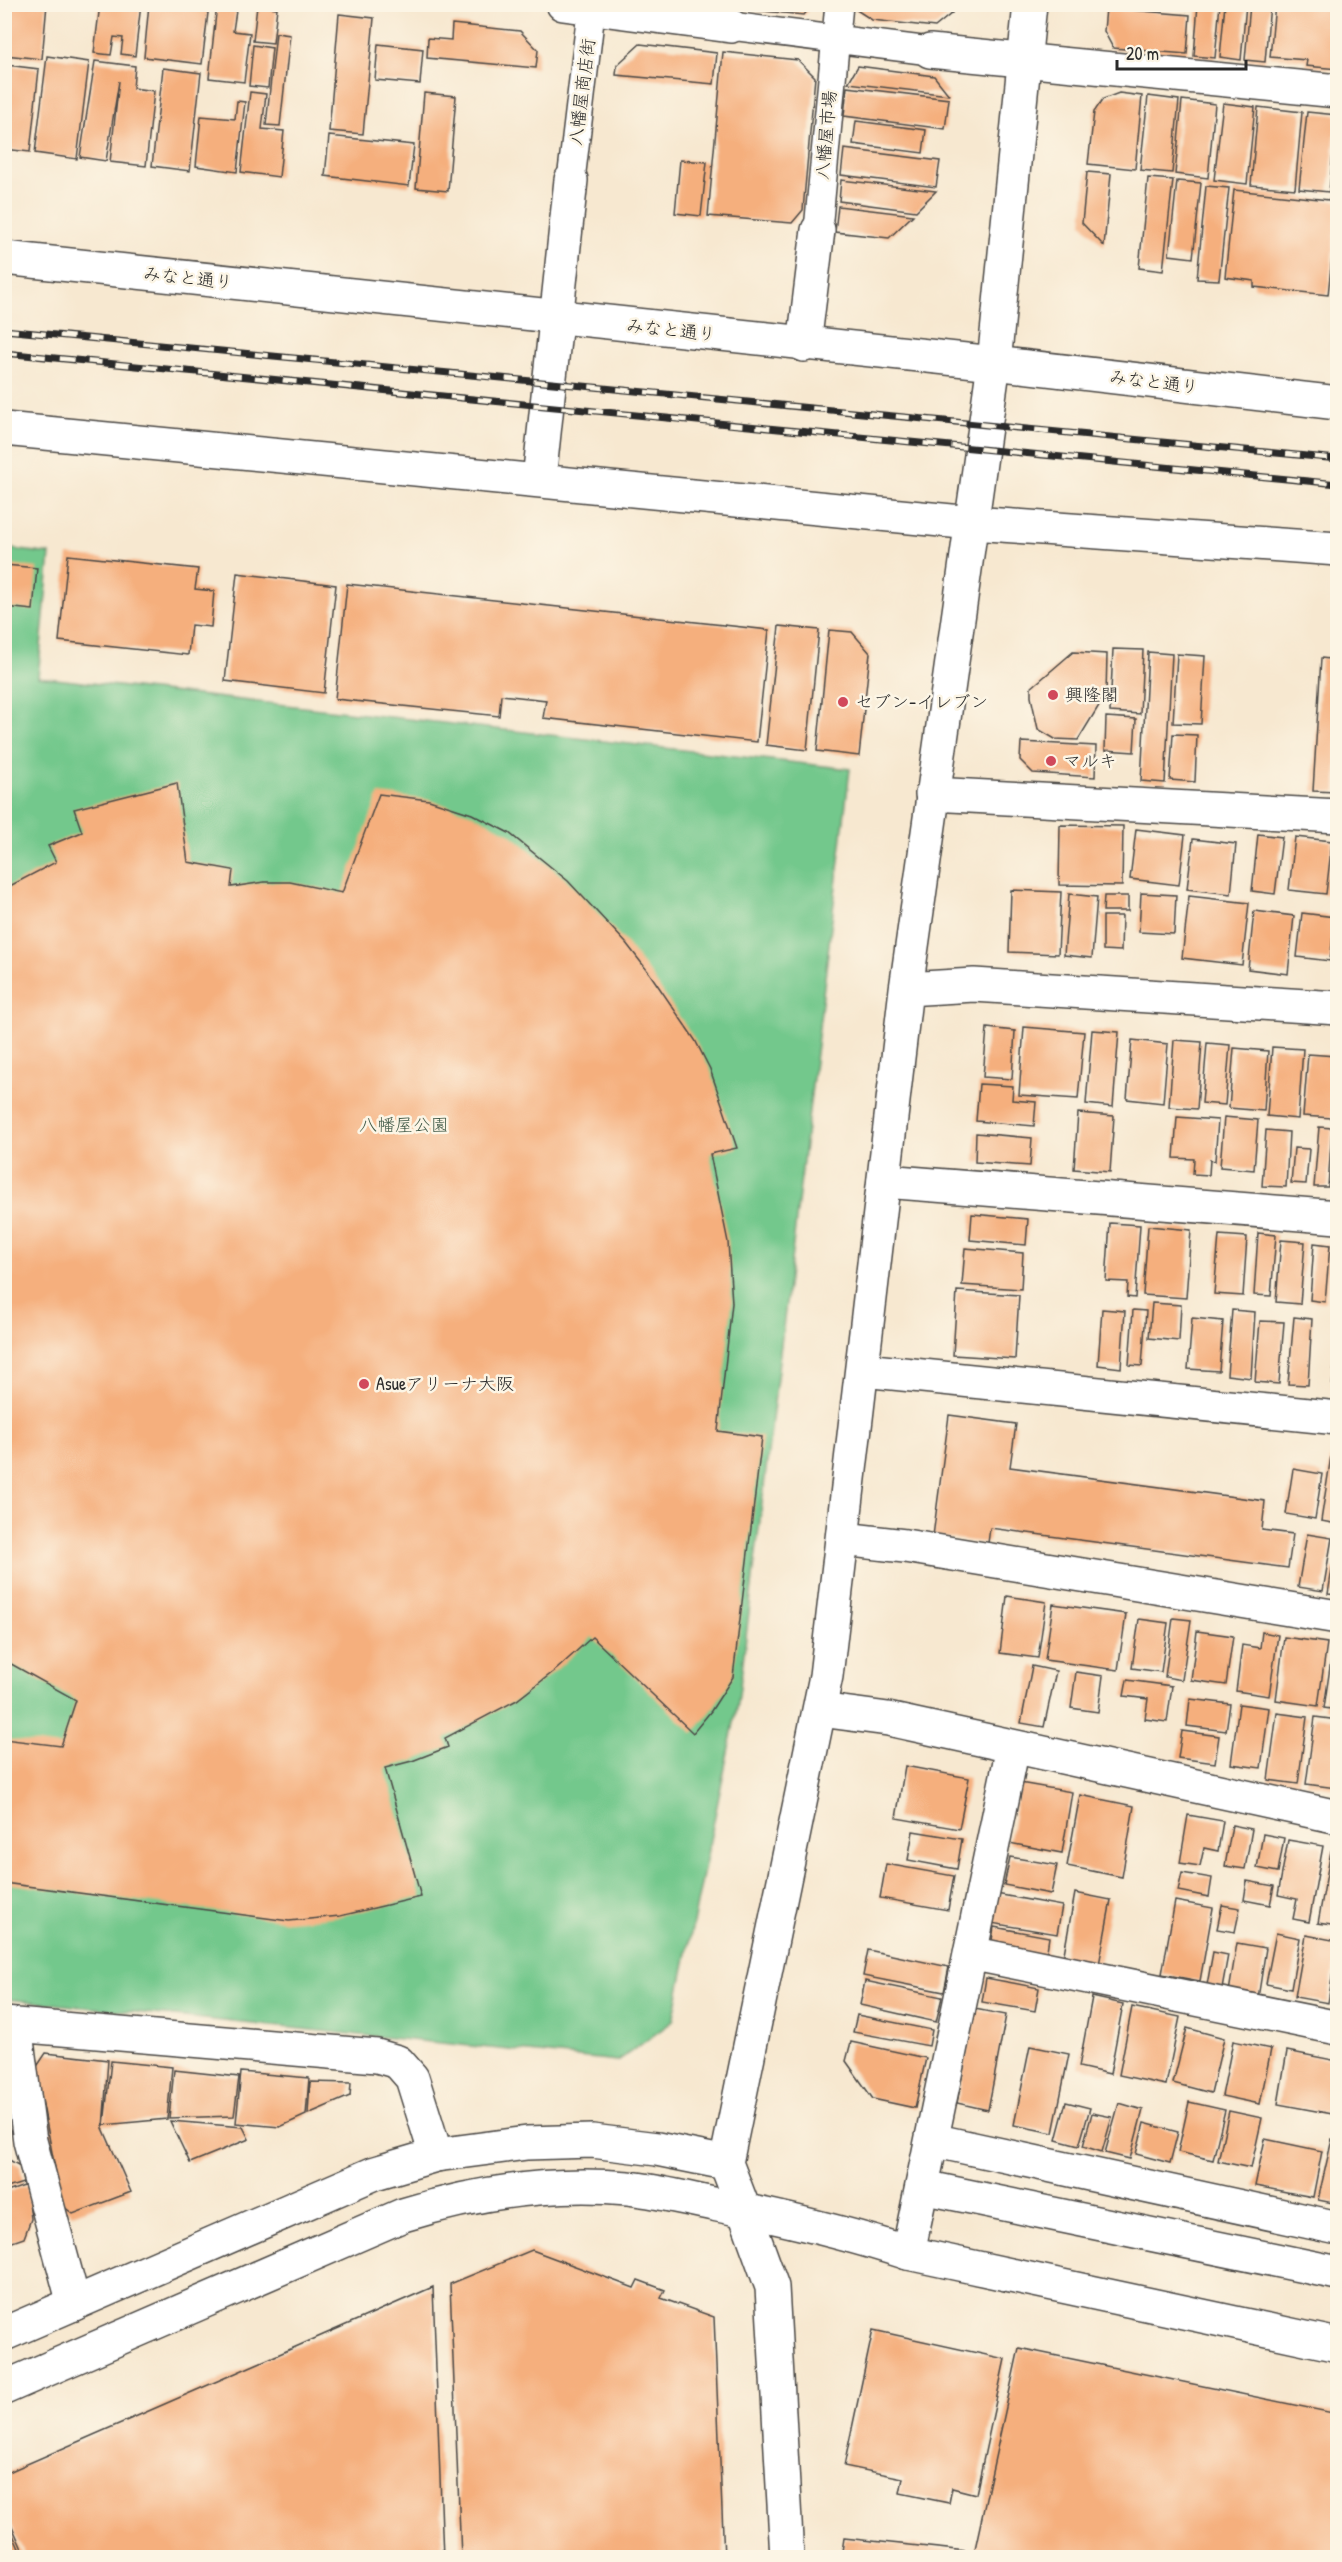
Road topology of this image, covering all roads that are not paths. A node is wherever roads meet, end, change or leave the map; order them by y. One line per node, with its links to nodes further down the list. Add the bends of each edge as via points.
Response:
1 (839, 4): 5 (street, 八幡屋市場)
2 (1030, 4): 7 (main road)
3 (582, 5): 4 (main road); 9 (street, 八幡屋商店街)
4 (731, 26): 5 (street)
5 (835, 39): 6 (street); 10 (street, 八幡屋市場)
6 (930, 51): 7 (main road)
7 (1025, 62): 8 (main road); 14 (main road)
8 (1338, 91)
9 (571, 180): 12 (main road)
10 (818, 230): 13 (main road)
11 (4, 258): 12 (main road, みなと通り)
12 (556, 318): 13 (main road, みなと通り); 17 (main road)
13 (804, 345): 14 (main road, みなと通り)
14 (994, 363): 15 (main road, みなと通り); 18 (main road)
15 (1338, 403)
16 (4, 429): 17 (main road)
17 (539, 480): 18 (main road)
18 (972, 523): 19 (main road); 20 (main road)
19 (1338, 549)
20 (932, 794): 21 (main road); 22 (main road)
21 (1338, 816)
22 (906, 989): 23 (main road, via 974,985); 24 (main road)
23 (1338, 1008)
24 (884, 1181): 25 (main road); 26 (main road)
25 (1338, 1217)
26 (863, 1370): 27 (main road); 28 (main road)
27 (1338, 1418)
28 (843, 1539): 29 (main road); 30 (main road)
29 (1338, 1617)
30 (820, 1710): 31 (main road, via 888,1719); 39 (main road)
31 (1013, 1747): 32 (main road); 33 (main road)
32 (1338, 1817)
33 (970, 1953): 35 (main road); 36 (main road)
34 (10, 2025): 37 (main road); 38 (main road, via 377,2056 398,2062 412,2078)
35 (1338, 2028)
36 (932, 2140): 40 (main road); 42 (main road)
37 (17, 2143): 45 (main road)
38 (436, 2155): 39 (main road, via 527,2143 592,2141); 45 (main road, via 375,2173)
39 (726, 2163): 41 (main road)
40 (923, 2187): 43 (main road); 44 (main road)
41 (744, 2210): 43 (main road, via 860,2237); 48 (main road, via 626,2188 502,2191 449,2201 368,2228); 49 (main road, via 772,2287)
42 (1338, 2228)
43 (908, 2253): 47 (main road)
44 (1338, 2273)
45 (74, 2304): 46 (main road)
46 (4, 2334)
47 (1338, 2345)
48 (4, 2388)
49 (787, 2558)

